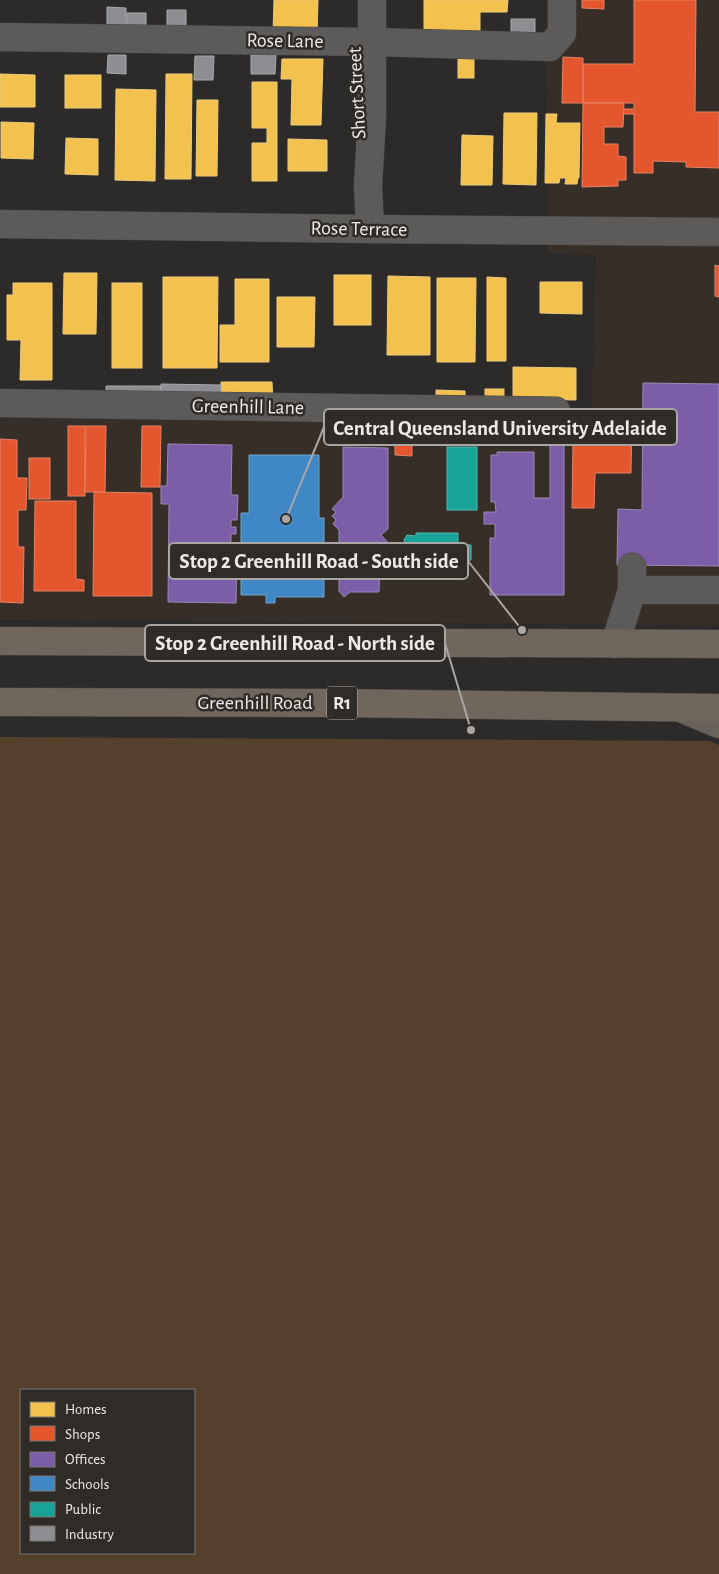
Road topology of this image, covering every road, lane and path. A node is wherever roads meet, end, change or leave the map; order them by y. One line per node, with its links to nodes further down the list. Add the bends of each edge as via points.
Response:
1 (355, 0): 5 (street, Short Street)
2 (372, 0): 5 (street, Short Street)
3 (562, 0): 5 (street, Rose Lane, via 562,32 550,47)
4 (0, 37): 5 (street, Rose Lane)
5 (363, 42): 7 (street, Short Street, via 356,126 368,186)
6 (0, 224): 7 (street, Rose Terrace)
7 (370, 230): 8 (street, Rose Terrace)
8 (719, 232)
9 (0, 403): 10 (street, Greenhill Lane)
10 (556, 411)
11 (719, 590): 14 (street, via 632,578)
12 (0, 641): 14 (highway)
13 (715, 641): 14 (highway)
14 (615, 644)
15 (0, 702): 17 (highway, Greenhill Road / R1)
16 (719, 708): 17 (highway, Greenhill Road / R1)
17 (683, 709): 18 (main road)
18 (719, 724)

